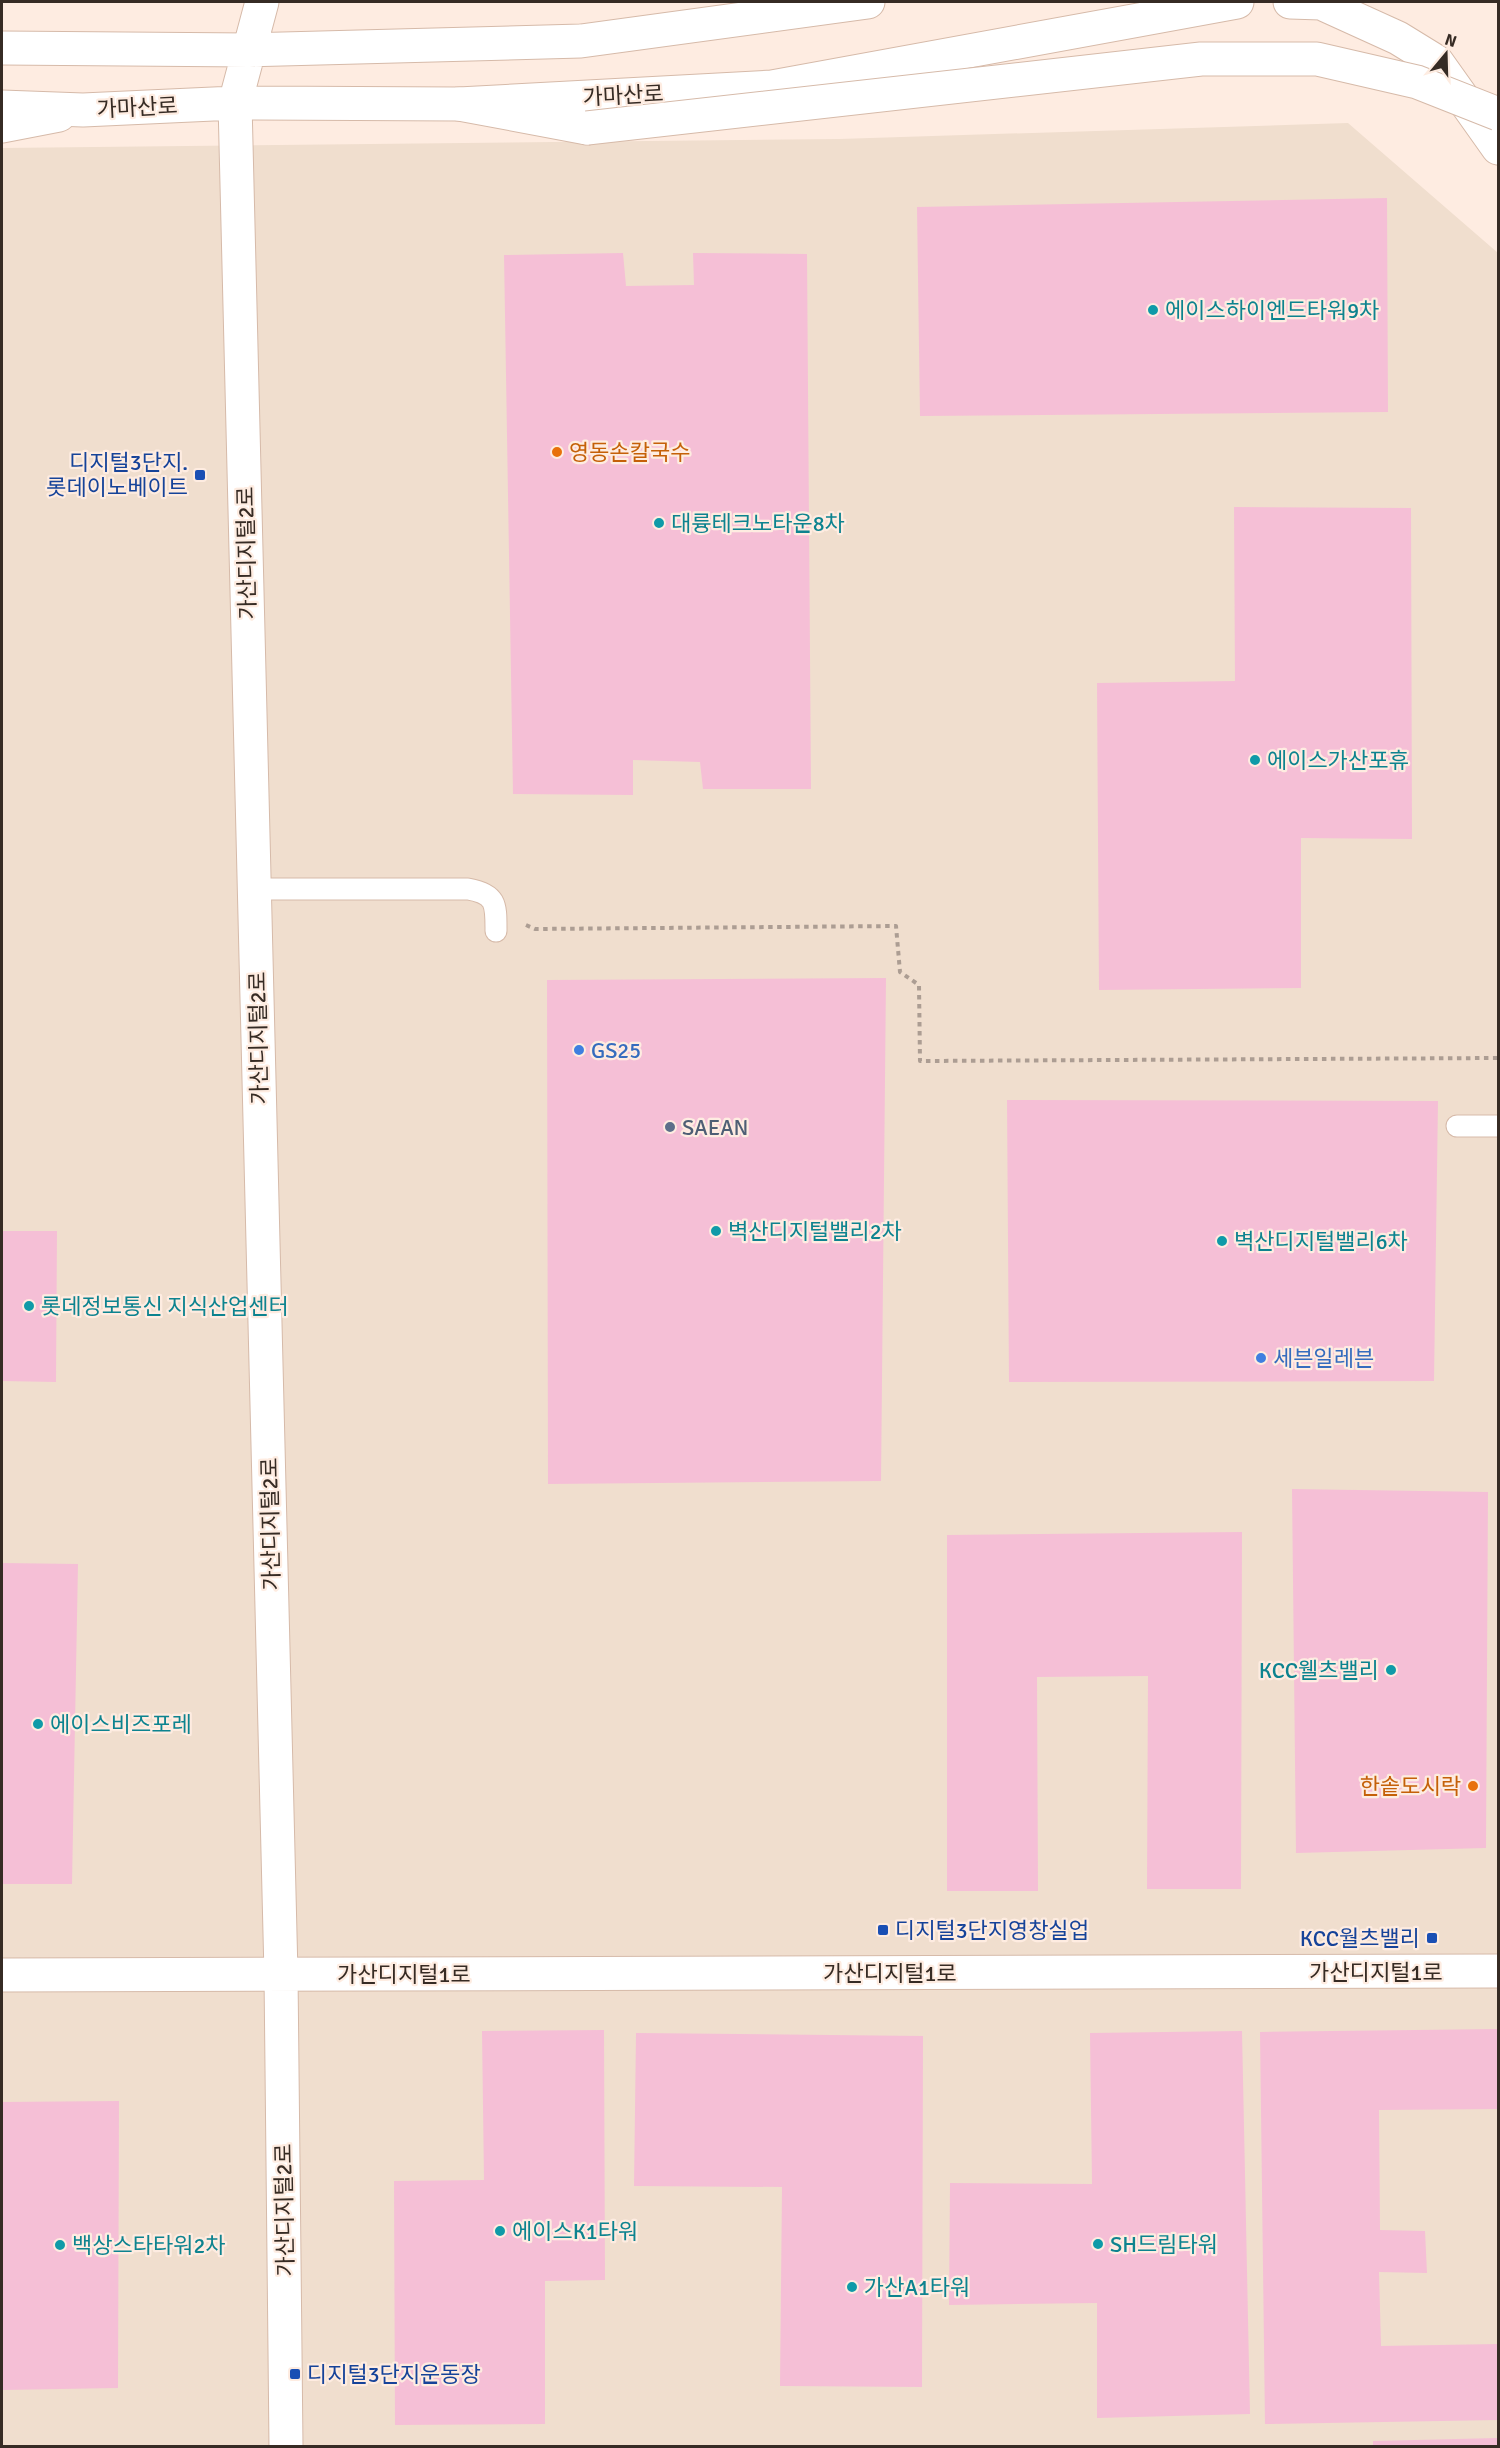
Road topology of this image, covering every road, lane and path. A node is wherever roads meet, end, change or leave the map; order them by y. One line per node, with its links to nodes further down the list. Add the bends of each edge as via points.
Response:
1 (262, 2): 6 (street)
2 (868, 2): 6 (street, via 581,41)
3 (1237, 2): 8 (street, 가마산로, via 772,87)
4 (1290, 2): 13 (street, via 1322,3 1398,38 1437,62)
5 (2, 48): 6 (street)
6 (249, 51): 7 (street, 가산디지털2로)
7 (235, 103): 8 (street, 가마산로); 10 (street, 가마산로); 14 (street, 가산디지털2로)
8 (459, 104): 11 (street, bridge, via 587,128 1201,59 1317,59 1417,82)
9 (2, 106): 10 (street, 가마산로)
10 (83, 110): 12 (street)
11 (1498, 114)
12 (2, 126)
13 (1498, 148)
14 (254, 889): 15 (lane, via 468,889 490,897); 20 (street, 가산디지털2로)
15 (496, 920): 16 (path, via 535,929 896,926 900,972 919,985 920,1061)
16 (1498, 1058)
17 (1457, 1126): 18 (lane)
18 (1498, 1126)
19 (1498, 1971): 20 (street, 가산디지털1로)
20 (281, 1974): 21 (street); 22 (street, 가산디지털2로)
21 (2, 1975)
22 (286, 2446)

